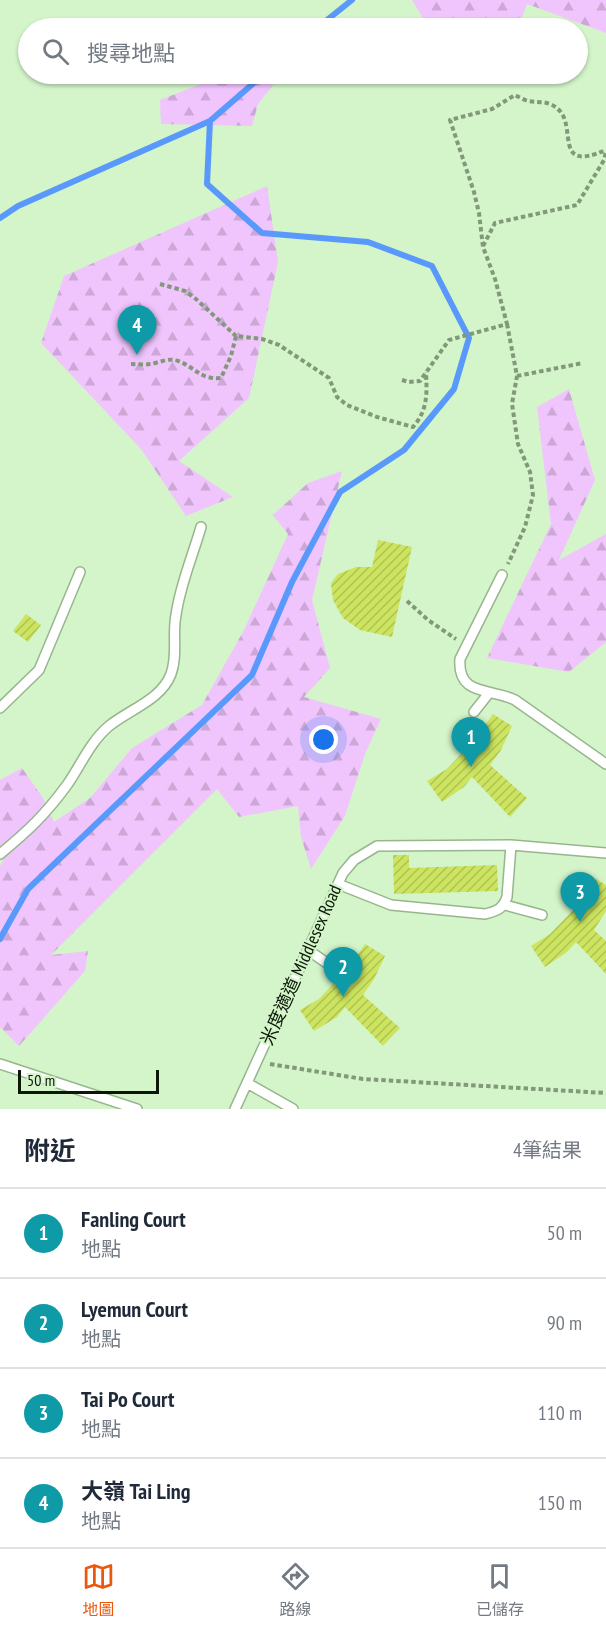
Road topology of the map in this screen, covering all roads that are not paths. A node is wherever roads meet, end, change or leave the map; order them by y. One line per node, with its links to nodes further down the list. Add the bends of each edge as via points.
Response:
1 (201, 527): 10 (lane, via 176,612 175,662 166,683 150,699 108,726 51,807)
2 (80, 573): 5 (lane, via 39,670)
3 (502, 575): 4 (lane, via 460,659 461,674 468,685)
4 (489, 693): 6 (lane); 7 (lane, via 515,700)
5 (0, 708)
6 (474, 712)
7 (606, 764)
8 (511, 845): 9 (lane, 米度適道 Middlesex Road); 11 (lane, 米度適道 Middlesex Road, via 378,846 354,860); 12 (lane)
9 (606, 853)
10 (0, 854)
11 (338, 884): 12 (lane, via 392,905 485,914); 14 (lane, 米度適道 Middlesex Road)
12 (505, 905): 13 (lane)
13 (542, 915)
14 (308, 950): 15 (lane); 17 (lane, 米度適道 Middlesex Road)
15 (331, 966)
16 (4, 1066): 18 (lane)
17 (247, 1083): 19 (lane, 米度適道 Middlesex Road); 20 (lane)
18 (137, 1109)
19 (235, 1109)
20 (293, 1109)

